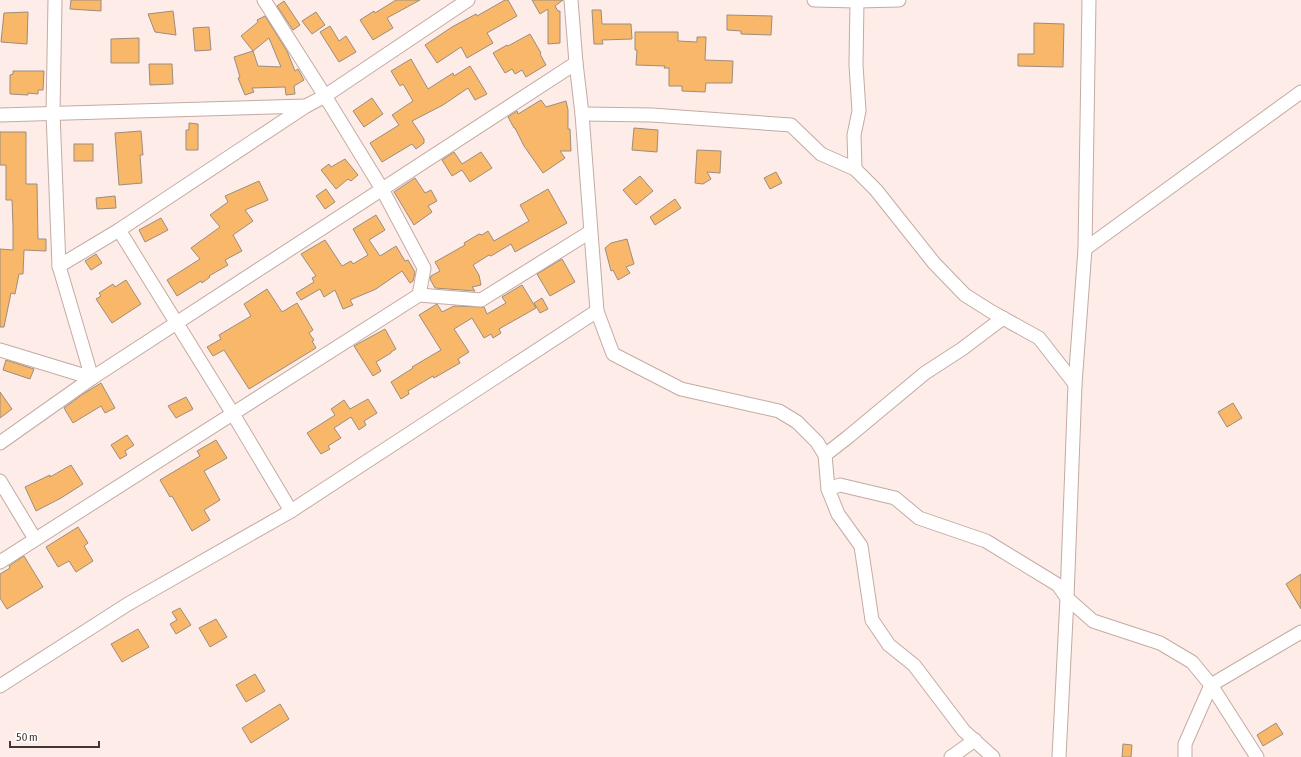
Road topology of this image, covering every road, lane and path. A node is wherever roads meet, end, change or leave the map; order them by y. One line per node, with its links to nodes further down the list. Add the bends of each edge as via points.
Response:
1 (55, 0): 13 (street)
2 (264, 0): 11 (street)
3 (468, 0): 11 (street)
4 (571, 0): 9 (street)
5 (814, 0): 8 (street)
6 (899, 0): 8 (street)
7 (1089, 0): 20 (street)
8 (857, 1): 16 (street, via 856,65 859,111 854,135)
9 (576, 64): 14 (street); 17 (street)
10 (1301, 92): 20 (street)
11 (325, 96): 12 (street); 17 (street)
12 (306, 106): 13 (street); 18 (street)
13 (53, 113): 15 (street); 21 (street)
14 (582, 114): 16 (street, via 652,115 791,125 821,154); 19 (street)
15 (0, 115)
16 (855, 169): 24 (street, via 876,190 934,263 965,295)
17 (382, 189): 22 (street, via 424,268); 25 (street)
18 (119, 230): 21 (street); 25 (street)
19 (590, 232): 22 (street, via 481,300); 23 (street)
20 (1085, 249): 28 (street)
21 (59, 266): 27 (street)
22 (419, 295): 29 (street)
23 (597, 311): 31 (street, via 613,354 681,389 779,411 797,422 817,442); 34 (street)
24 (1003, 318): 28 (street, via 1040,338); 31 (street, via 925,373)
25 (176, 323): 27 (street); 29 (street)
26 (0, 350): 27 (street)
27 (92, 378): 30 (street)
28 (1075, 384): 37 (street)
29 (233, 414): 34 (street); 35 (street)
30 (0, 443)
31 (825, 455): 33 (street)
32 (0, 481): 35 (street)
33 (828, 489): 37 (street, via 840,485 895,498 919,518 986,541 1058,585); 41 (street, via 838,514 861,546 872,620 889,645 914,665 964,731)
34 (291, 511): 40 (street, via 128,604)
35 (36, 539): 36 (street)
36 (0, 562)
37 (1067, 598): 39 (street, via 1093,621 1160,643 1192,662); 44 (street)
38 (1301, 632): 39 (street)
39 (1211, 685): 45 (street, via 1185,744); 46 (street)
40 (0, 686)
41 (975, 740): 42 (street); 43 (street)
42 (951, 757)
43 (993, 757)
44 (1059, 757)
45 (1184, 757)
46 (1257, 757)

